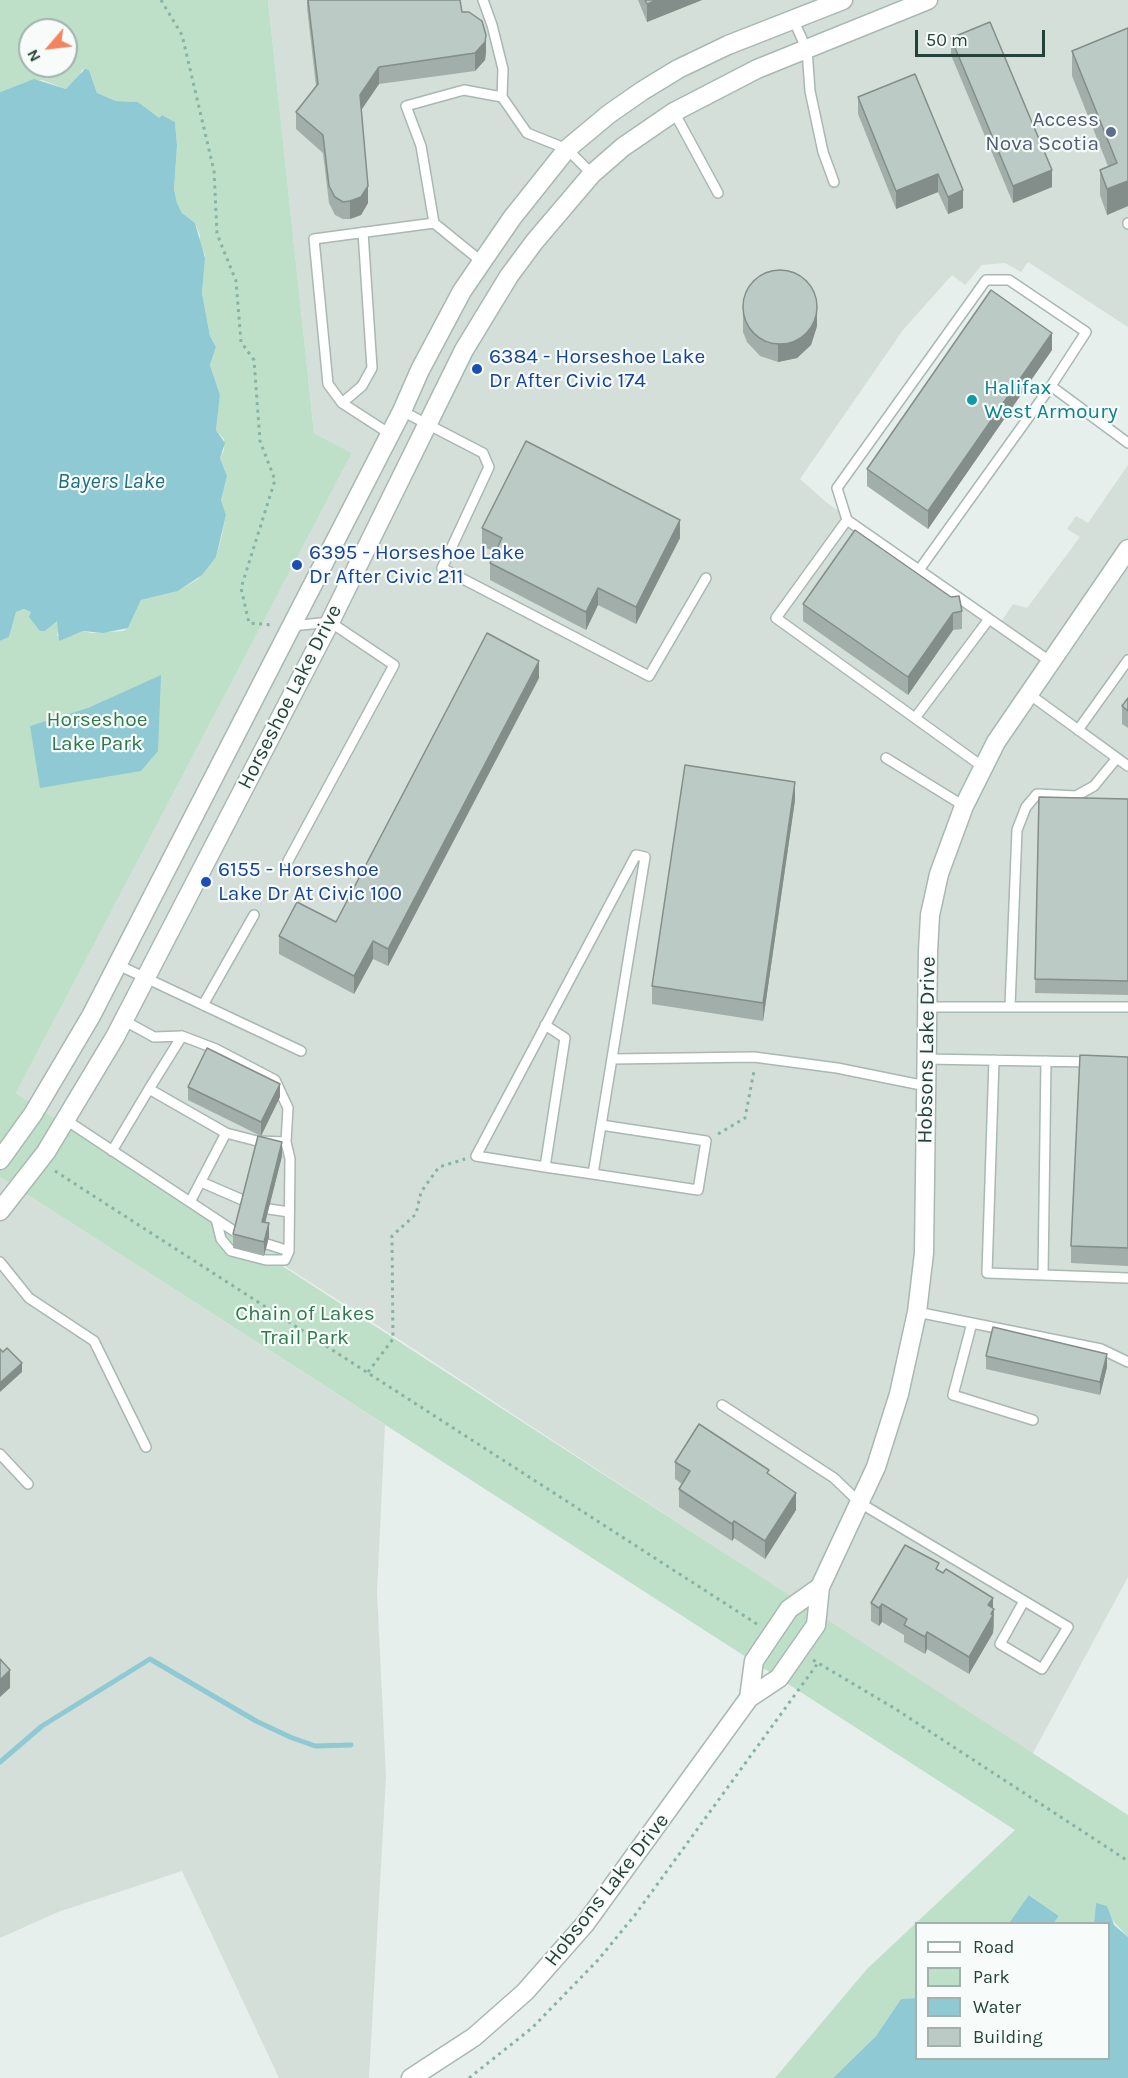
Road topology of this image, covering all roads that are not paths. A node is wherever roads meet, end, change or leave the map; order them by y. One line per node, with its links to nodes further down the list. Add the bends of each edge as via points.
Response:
1 (483, 0): 6 (lane, via 503,69)
2 (843, 0): 4 (street, Horseshoe Lake Drive)
3 (926, 0): 5 (street, Horseshoe Lake Drive)
4 (793, 19): 5 (lane); 8 (street, Horseshoe Lake Drive, via 678,69 609,114)
5 (807, 50): 7 (street, Horseshoe Lake Drive, via 729,82); 10 (lane, via 810,91)
6 (501, 98): 8 (lane, via 527,133); 12 (lane, via 464,90 406,106 421,146)
7 (674, 112): 9 (street, Horseshoe Lake Drive); 11 (lane)
8 (567, 149): 9 (lane); 14 (street, Horseshoe Lake Drive)
9 (592, 174): 18 (street, Horseshoe Lake Drive, via 509,276 464,350)
10 (834, 182)
11 (718, 193)
12 (434, 222): 13 (lane); 14 (lane)
13 (363, 232): 16 (lane, via 372,368 362,386); 16 (lane, via 314,239 328,384)
14 (482, 262): 17 (street, Horseshoe Lake Drive, via 462,291)
15 (1051, 386): 20 (lane); 21 (lane, via 1086,332 1009,280 986,280 837,488); 23 (lane)
16 (342, 403): 19 (lane)
17 (402, 411): 18 (lane); 19 (street, Horseshoe Lake Drive)
18 (429, 423): 24 (lane, via 483,453 489,467 442,568 649,676); 26 (street, Horseshoe Lake Drive)
19 (390, 434): 27 (street, Horseshoe Lake Drive)
20 (1128, 443)
21 (847, 520): 23 (lane); 31 (lane, via 776,618)
22 (1128, 549): 29 (street, Hobsons Lake Drive)
23 (919, 570): 25 (lane)
24 (706, 578)
25 (989, 619): 29 (lane); 31 (lane)
26 (330, 622): 27 (lane); 38 (lane, via 394,665); 41 (street, Horseshoe Lake Drive)
27 (290, 626): 40 (street, Horseshoe Lake Drive)
28 (1128, 660): 32 (lane)
29 (1051, 662): 30 (street, Hobsons Lake Drive)
30 (1029, 694): 32 (lane); 36 (street, Hobsons Lake Drive)
31 (915, 718): 36 (lane)
32 (1078, 730): 34 (lane)
33 (886, 758): 37 (lane)
34 (1117, 758): 35 (lane); 43 (lane, via 1094,786 1076,796 1037,794 1026,807 1017,831)
35 (1128, 766)
36 (983, 767): 37 (street, Hobsons Lake Drive)
37 (964, 806): 44 (street, Hobsons Lake Drive, via 939,873 930,915)
38 (288, 861)
39 (254, 915): 42 (lane)
40 (116, 964): 41 (lane); 62 (street, Horseshoe Lake Drive, via 68,1057)
41 (144, 977): 42 (lane); 46 (street, Horseshoe Lake Drive)
42 (203, 1005): 49 (lane)
43 (1011, 1006): 44 (lane); 45 (lane)
44 (927, 1007): 51 (street, Hobsons Lake Drive)
45 (1128, 1007)
46 (123, 1020): 48 (lane, via 154,1037); 57 (street, Horseshoe Lake Drive)
47 (545, 1025): 50 (lane, via 636,855 645,857); 63 (lane, via 565,1038); 63 (lane, via 476,1156)
48 (182, 1036): 56 (lane); 60 (lane, via 275,1080 288,1108)
49 (301, 1051)
50 (612, 1059): 55 (lane, via 754,1057); 58 (lane)
51 (926, 1059): 52 (lane); 55 (street, Hobsons Lake Drive)
52 (994, 1060): 53 (lane); 76 (lane, via 987,1273)
53 (1046, 1061): 54 (lane); 76 (lane)
54 (1104, 1062)
55 (926, 1086): 78 (street, Hobsons Lake Drive, via 924,1253)
56 (149, 1089): 59 (lane); 61 (lane)
57 (66, 1120): 61 (lane); 69 (street, Horseshoe Lake Drive, via 40,1161)
58 (601, 1125): 64 (lane); 64 (lane, via 706,1141 698,1190)
59 (226, 1133): 60 (lane, via 257,1141); 65 (lane)
60 (286, 1142): 70 (lane, via 290,1159)
61 (112, 1151): 66 (lane)
62 (0, 1160)
63 (545, 1167): 64 (lane)
64 (593, 1174)
65 (201, 1182): 66 (lane); 67 (lane)
66 (190, 1202): 71 (lane)
67 (244, 1202)
68 (269, 1209): 70 (lane)
69 (0, 1211)
70 (289, 1212): 74 (lane)
71 (216, 1219): 72 (lane); 74 (lane, via 221,1239 231,1251 266,1260 285,1260)
72 (237, 1233)
73 (267, 1244): 74 (lane)
74 (289, 1251)
75 (0, 1262): 83 (lane, via 29,1298 94,1341)
76 (1043, 1275): 77 (lane)
77 (1128, 1278)
78 (917, 1312): 79 (lane); 86 (street, Hobsons Lake Drive, via 899,1394)
79 (972, 1323): 80 (lane, via 1101,1349); 82 (lane, via 953,1395)
80 (1128, 1362)
81 (722, 1405): 86 (lane, via 834,1478)
82 (1033, 1420)
83 (146, 1447)
84 (0, 1455): 85 (lane)
85 (28, 1484)
86 (860, 1503): 87 (street, Hobsons Lake Drive); 88 (lane)
87 (820, 1587): 89 (street, Hobsons Lake Drive, via 789,1609 754,1661); 89 (street, Hobsons Lake Drive, via 816,1625 779,1678)
88 (1024, 1601): 88 (lane, via 1000,1644 1042,1669 1068,1627)
89 (749, 1698): 90 (street, Hobsons Lake Drive, via 585,1924 525,1992 474,2037)
90 (411, 2078)

